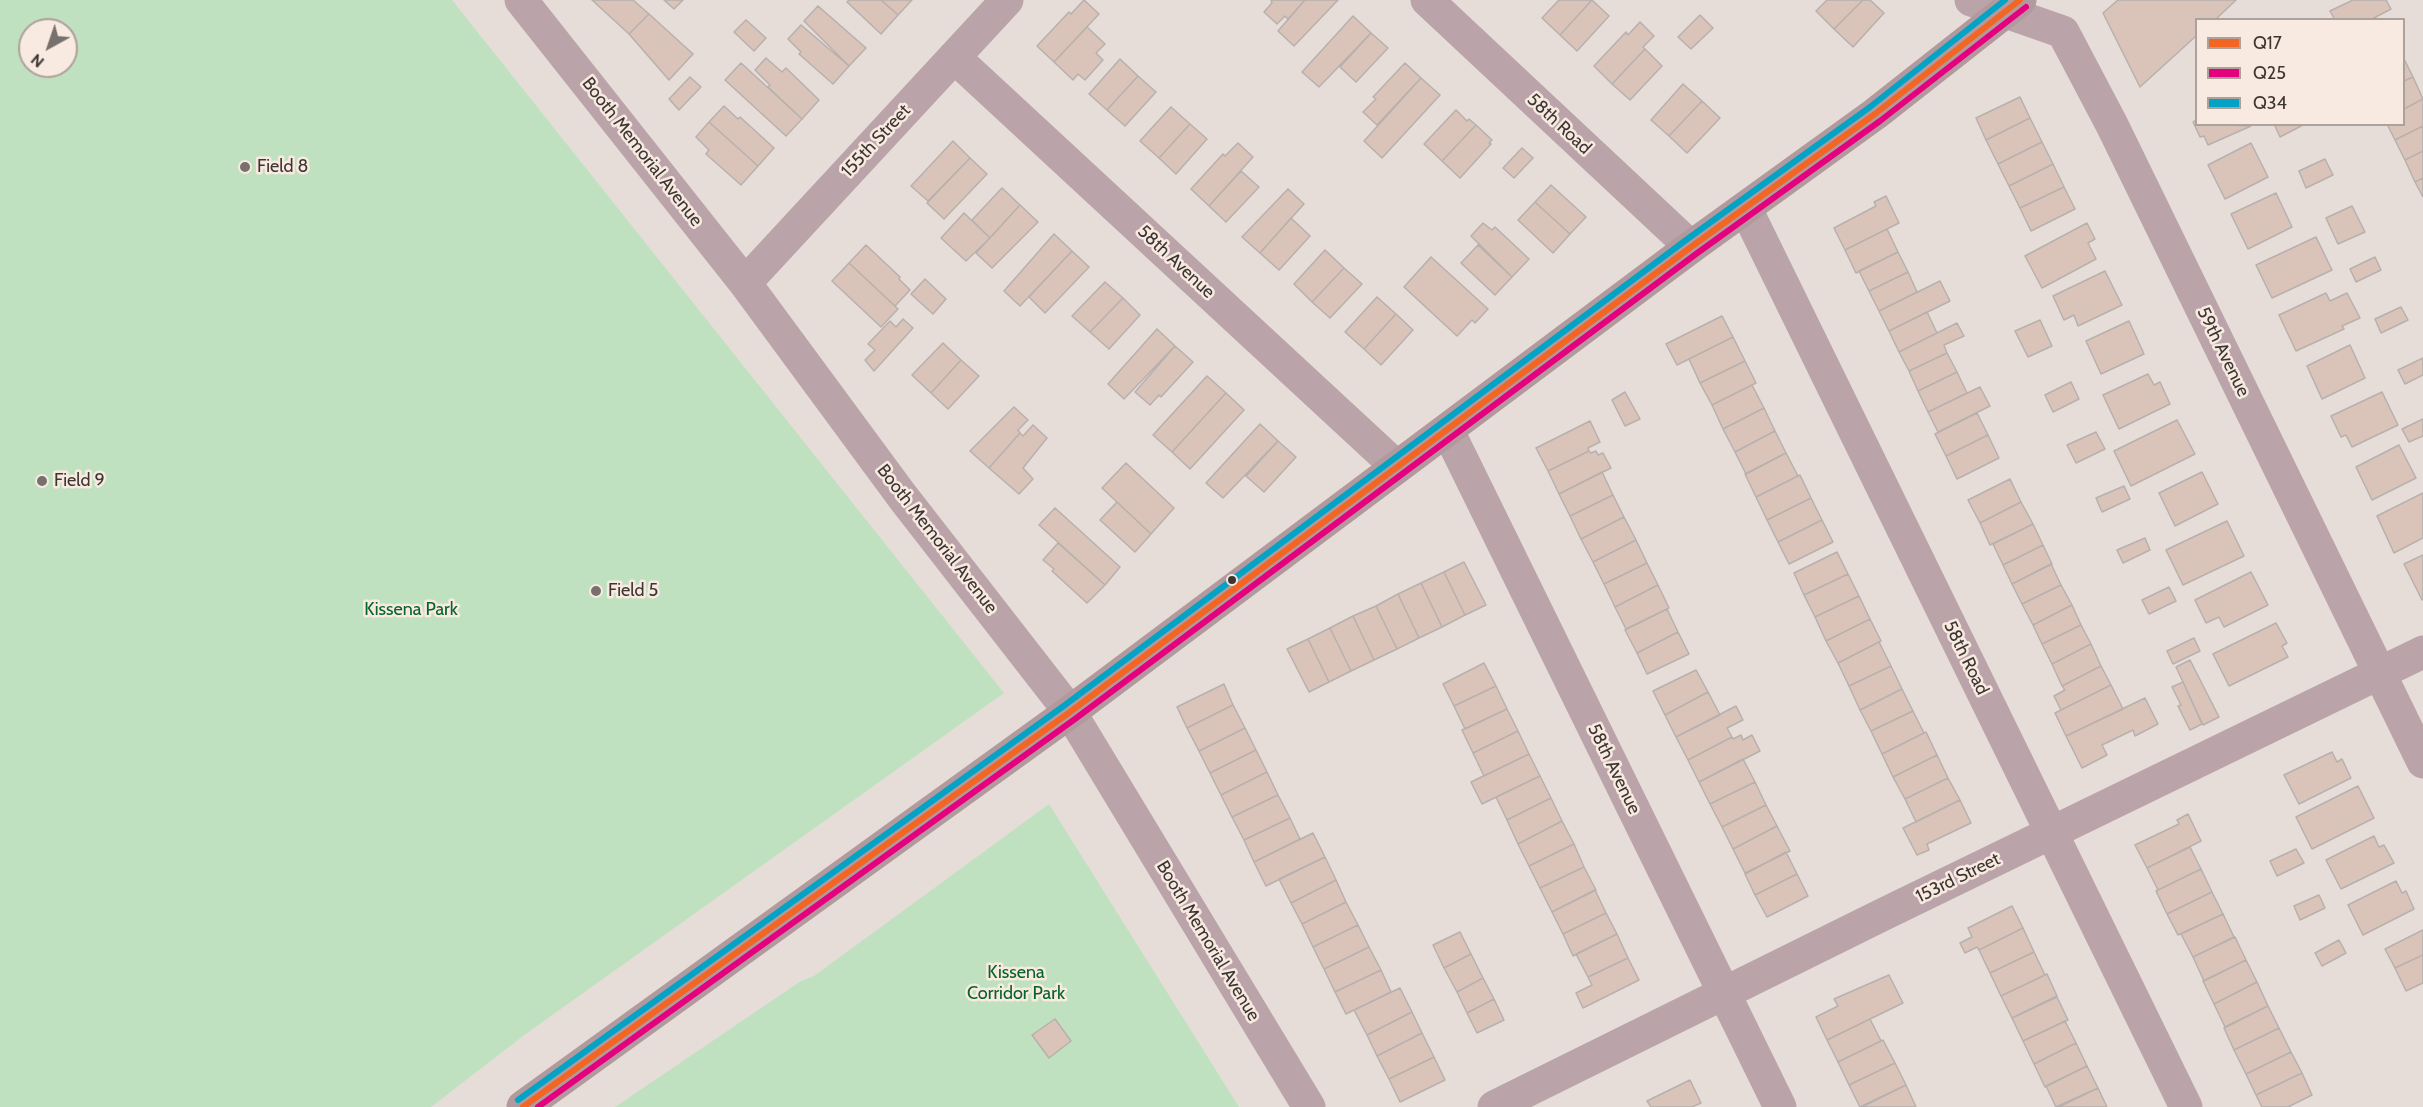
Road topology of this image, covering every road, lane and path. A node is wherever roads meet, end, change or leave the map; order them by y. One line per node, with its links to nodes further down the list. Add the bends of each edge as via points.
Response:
1 (521, 0): 9 (street, Booth Memorial Avenue)
2 (1007, 0): 6 (street, 155th Street)
3 (1427, 0): 8 (street, 58th Road)
4 (1971, 0): 5 (street, 59th Avenue)
5 (2012, 6): 7 (main road); 13 (street, 59th Avenue, via 2062,32 2112,125)
6 (954, 57): 9 (street, 155th Street); 11 (street, 58th Avenue)
7 (1746, 209): 8 (main road); 16 (street, 58th Road)
8 (1691, 247): 10 (main road)
9 (745, 283): 14 (street, Booth Memorial Avenue, via 902,496)
10 (1448, 431): 11 (main road); 17 (street, 58th Avenue)
11 (1397, 467): 14 (main road)
12 (2423, 652): 13 (street, 153rd Street)
13 (2379, 673): 15 (street, 59th Avenue); 16 (street, 153rd Street)
14 (1070, 712): 18 (main road); 19 (street, Booth Memorial Avenue)
15 (2423, 762)
16 (2051, 832): 17 (street, 153rd Street); 22 (street, 58th Road)
17 (1724, 993): 20 (street, 153rd Street); 21 (street, 58th Avenue)
18 (523, 1107)
19 (1309, 1107)
20 (1494, 1107)
21 (1780, 1107)
22 (2186, 1107)

